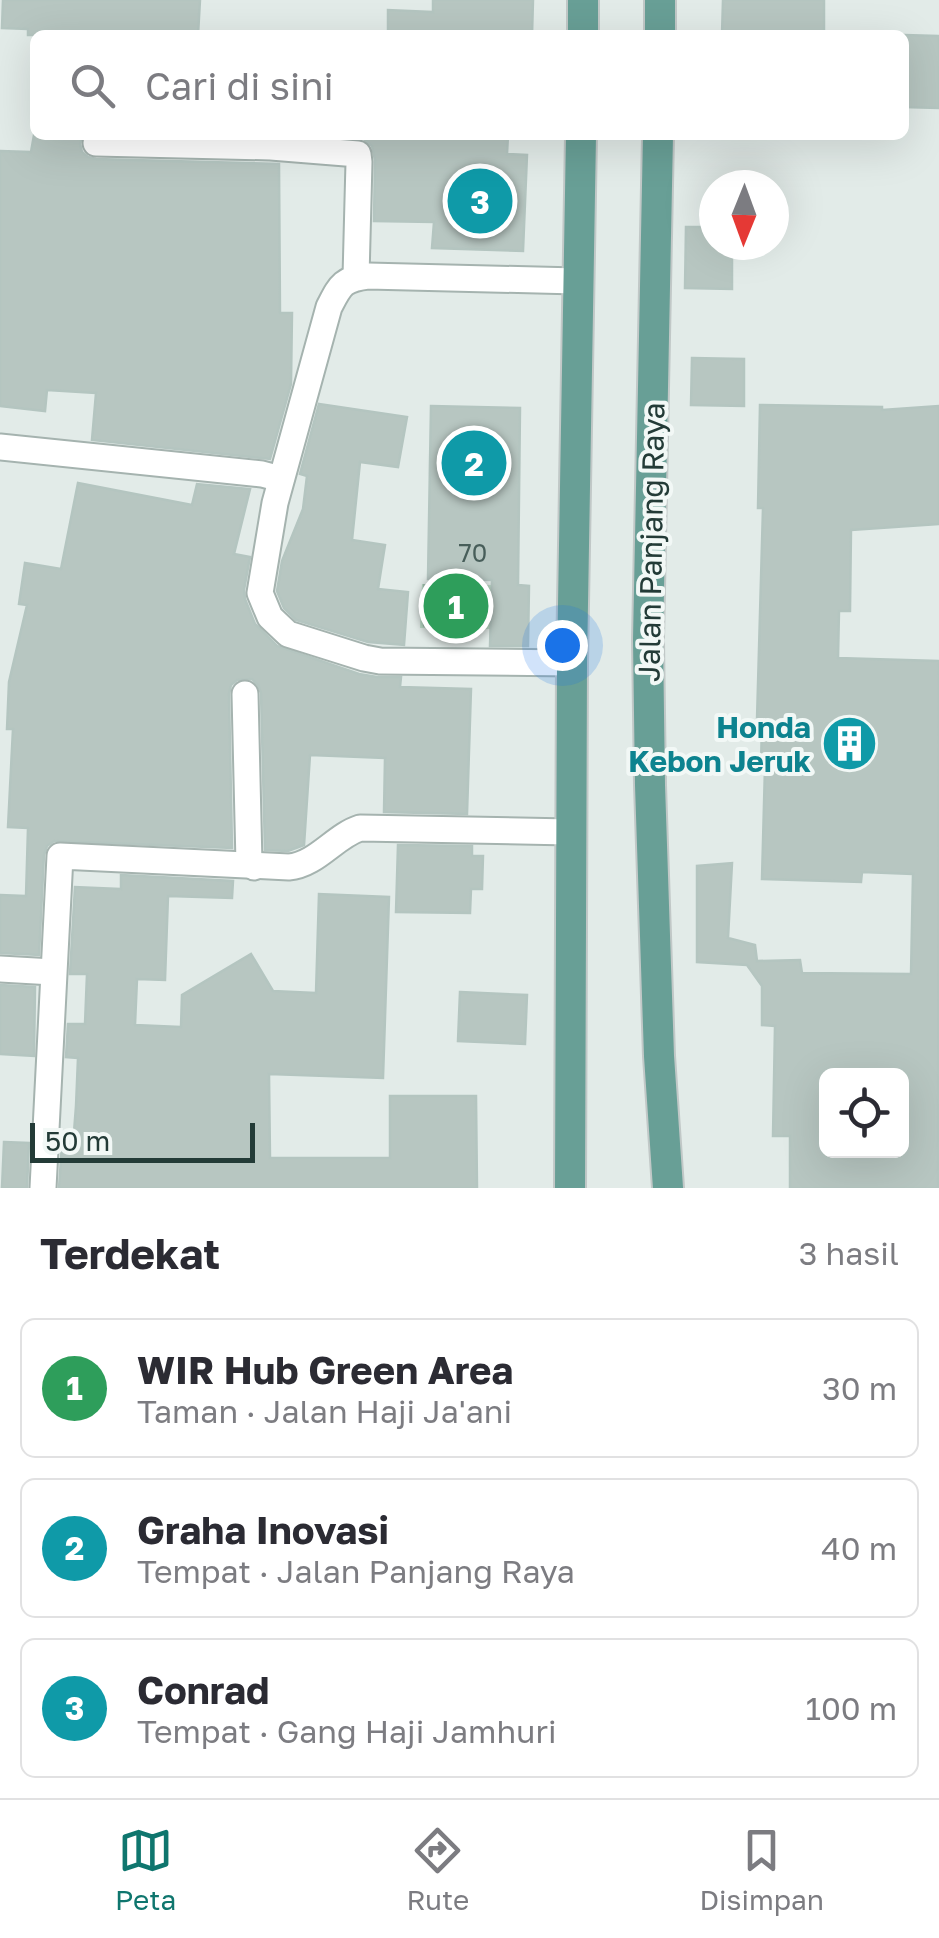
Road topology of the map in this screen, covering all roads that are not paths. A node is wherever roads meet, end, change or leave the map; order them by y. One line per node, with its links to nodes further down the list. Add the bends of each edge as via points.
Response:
1 (583, 0): 3 (main road)
2 (660, 0): 4 (main road)
3 (582, 30)
4 (660, 30)
5 (580, 140): 9 (main road)
6 (658, 140): 20 (main road, Jalan Panjang Raya, via 648,640 658,1056)
7 (96, 143): 8 (street, via 358,154)
8 (356, 277): 9 (street); 11 (street, via 342,283 329,308)
9 (578, 281): 12 (main road)
10 (0, 447): 11 (street)
11 (281, 479): 12 (street, via 260,593 270,617 288,634 380,660)
12 (572, 663): 14 (main road)
13 (245, 694): 15 (street)
14 (570, 832): 15 (street, via 360,828 303,865); 19 (main road)
15 (254, 867): 17 (street, via 60,856)
16 (0, 968): 17 (street)
17 (52, 972): 18 (street)
18 (43, 1188)
19 (570, 1188)
20 (668, 1188)

